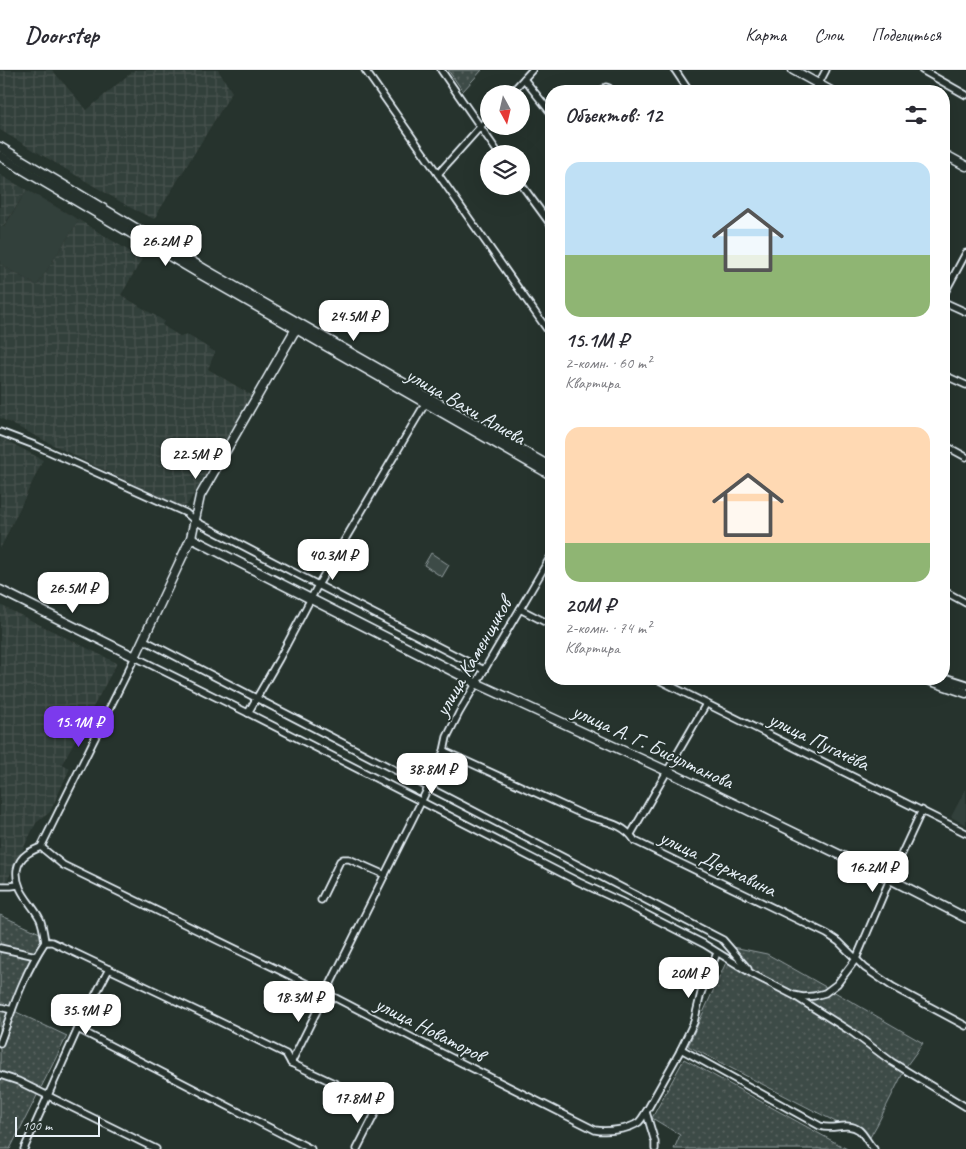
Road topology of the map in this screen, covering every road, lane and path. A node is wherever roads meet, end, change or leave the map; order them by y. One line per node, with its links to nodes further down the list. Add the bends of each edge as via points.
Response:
1 (365, 70): 22 (street)
2 (441, 70): 17 (street)
3 (532, 70): 8 (street)
4 (675, 70): 10 (street)
5 (793, 70): 11 (street)
6 (826, 70): 12 (street)
7 (922, 70): 13 (street)
8 (524, 79): 9 (street); 16 (street)
9 (518, 85)
10 (685, 85)
11 (813, 85)
12 (818, 85)
13 (948, 85)
14 (950, 86): 15 (street)
15 (966, 95)
16 (545, 105)
17 (480, 127): 22 (street)
18 (0, 147): 29 (street, улица Вахи Алиева)
19 (0, 156): 29 (street, улица Вахи Алиева, via 200,274)
20 (950, 157): 21 (street)
21 (966, 166)
22 (438, 174): 30 (street)
23 (529, 195): 24 (street)
24 (545, 217)
25 (966, 253): 26 (street)
26 (950, 283)
27 (950, 305): 28 (street)
28 (966, 312)
29 (297, 326): 33 (street, улица Вахи Алиева); 37 (street, улица Вахи Алиева); 39 (street, via 200,496)
30 (545, 326)
31 (950, 378): 32 (street)
32 (966, 385)
33 (425, 404): 38 (street, улица Вахи Алиева); 42 (street)
34 (0, 432): 39 (street, via 175,508)
35 (950, 449): 36 (street)
36 (966, 457)
37 (545, 464)
38 (545, 472)
39 (195, 520): 40 (street); 42 (street)
40 (191, 538): 45 (street, улица А. Г. Бисултанова); 49 (street)
41 (545, 566): 47 (street, улица Каменщиков)
42 (318, 585): 45 (street); 51 (street)
43 (0, 590): 50 (street)
44 (950, 594): 46 (street)
45 (310, 600): 53 (street, улица А. Г. Бисултанова); 58 (street)
46 (966, 603)
47 (520, 609): 48 (street); 51 (street, улица Каменщиков)
48 (545, 622)
49 (144, 640): 50 (street); 58 (street)
50 (135, 657): 60 (street); 68 (street)
51 (484, 670): 53 (street, улица Каменщиков)
52 (950, 680): 56 (street)
53 (476, 683): 61 (street, улица Каменщиков, via 447,737); 62 (street, улица А. Г. Бисултанова)
54 (669, 685): 59 (street, улица Пугачёва)
55 (942, 685): 57 (street)
56 (966, 685)
57 (966, 693)
58 (256, 698): 60 (street); 63 (street)
59 (706, 704): 62 (street); 65 (street, улица Пугачёва)
60 (248, 713): 64 (street)
61 (444, 750): 63 (street, улица Каменщиков); 67 (street, улица Державина, via 584,815 615,824)
62 (667, 771): 67 (street); 70 (street, улица А. Г. Бисултанова)
63 (428, 788): 64 (street, улица Каменщиков); 81 (street, via 723,940)
64 (421, 801): 69 (street, улица Каменщиков); 77 (street)
65 (922, 810): 66 (street, улица Пугачёва); 70 (street)
66 (966, 833)
67 (631, 834): 79 (street, улица Державина, via 635,841 827,934)
68 (41, 847): 71 (street, via 22,859 18,867); 82 (street, улица Новаторов, via 64,866)
69 (385, 875): 73 (street, via 344,859 340,861); 82 (street, улица Каменщиков)
70 (890, 879): 74 (street, улица А. Г. Бисултанова); 79 (street)
71 (18, 885): 72 (street); 75 (street, via 41,920)
72 (0, 886)
73 (321, 900)
74 (966, 918)
75 (45, 942): 78 (street); 80 (street, via 52,942)
76 (0, 948): 78 (street)
77 (717, 952): 81 (street); 89 (street, via 694,1022)
78 (36, 956): 85 (street)
79 (856, 959): 83 (street, via 837,984 825,993 803,997); 86 (street, улица Державина, via 893,987)
80 (109, 969): 87 (street); 90 (street, via 286,1054)
81 (754, 975): 83 (street)
82 (326, 993): 90 (street, улица Каменщиков); 94 (street, улица Новаторов, via 595,1130 630,1126 639,1122)
83 (793, 995): 93 (street)
84 (0, 1007): 85 (street)
85 (12, 1010): 88 (street)
86 (966, 1026)
87 (78, 1029): 92 (street); 97 (street)
88 (0, 1043)
89 (681, 1049): 94 (street); 100 (street, via 820,1126 852,1126)
90 (291, 1063): 98 (street, via 378,1108)
91 (0, 1075): 92 (street)
92 (48, 1096): 95 (street); 96 (street)
93 (966, 1107)
94 (646, 1112): 99 (street)
95 (24, 1149)
96 (156, 1149)
97 (311, 1149)
98 (357, 1149)
99 (655, 1149)
100 (874, 1149)

